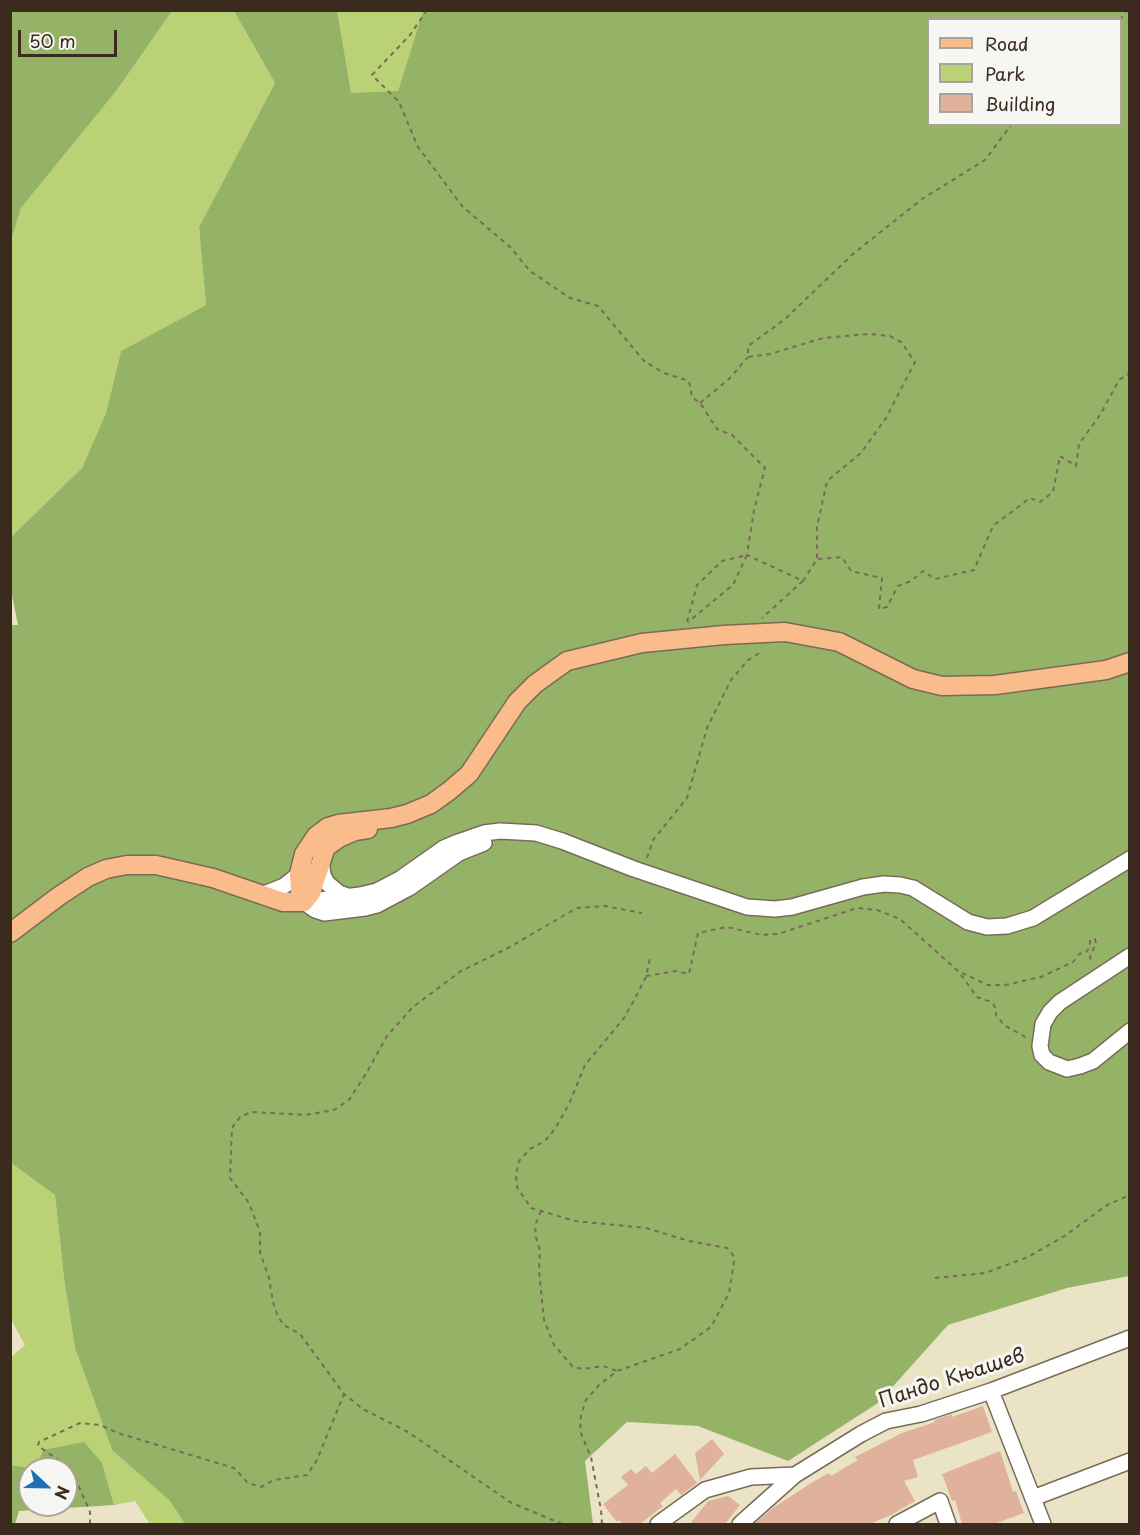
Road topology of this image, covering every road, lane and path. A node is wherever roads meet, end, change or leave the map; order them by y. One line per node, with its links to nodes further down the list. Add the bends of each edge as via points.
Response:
1 (427, 10): 5 (path, via 410,35 372,75 399,102 418,147 462,206 510,247 530,272 570,298 598,306 644,361 689,381 692,397)
2 (1010, 126): 3 (path, via 985,160 922,199 853,254 784,320 748,346)
3 (748, 357): 5 (path); 7 (path, via 823,338 868,334 890,336 901,342 915,362 886,418 861,453 827,481 817,527)
4 (1130, 373): 7 (path, via 1119,380 1079,444 1076,466 1060,456 1053,492 1040,502 1030,498 993,526 974,570 936,579 923,571 898,586 887,607 879,609 882,578 851,572 842,557)
5 (700, 403): 6 (path, via 717,429 732,435 765,468)
6 (747, 555): 6 (path, via 722,561 697,585 687,622 733,585); 8 (path)
7 (817, 560): 8 (path)
8 (803, 581): 9 (path, via 759,620)
9 (762, 634): 10 (main road, via 785,632 838,642 913,679 942,686 995,685 1106,670); 11 (main road, via 627,646 567,661); 15 (path, via 758,654 731,680 707,728 687,798 653,840)
10 (1130, 662)
11 (535, 684): 14 (main road, via 487,761 457,795 409,822 355,831 339,838 326,847); 16 (main road, via 517,702 469,774 449,791 407,814 328,827 309,844)
12 (590, 853): 15 (street); 18 (street, via 536,833 484,833 444,848 386,887); 19 (street, via 538,841 501,839 459,853 377,905 324,912)
13 (1130, 859): 15 (street, via 1033,918 997,927 968,922 913,888 900,885 863,887 792,907 761,909 731,903)
14 (321, 861): 18 (street, via 327,883); 19 (main road, via 311,893)
15 (638, 871)
16 (299, 874): 17 (street); 19 (main road)
17 (264, 894): 19 (main road, via 283,902); 21 (main road, via 156,864 126,865 88,877)
18 (348, 896): 19 (street)
19 (304, 902)
20 (642, 913): 35 (path, via 604,906 577,908 461,971 413,1007 387,1036 349,1100 334,1110 305,1115 251,1112 240,1117 232,1128 230,1178 249,1203 260,1232 260,1252 278,1317 300,1334)
21 (10, 933)
22 (1130, 956): 28 (street, via 1050,1012 1043,1024)
23 (1090, 957): 25 (path, via 1095,939 1073,962 1041,977 988,985)
24 (650, 958): 26 (path)
25 (959, 972): 26 (path, via 900,919 877,910 857,908 778,934 762,936 727,927 698,933 689,974 676,971); 28 (path, via 977,997 996,1008 1004,1025)
26 (646, 976): 30 (path, via 624,1018 585,1065 555,1129 519,1161 517,1187 531,1208)
27 (1130, 1031): 28 (street, via 1093,1061 1067,1068 1049,1062)
28 (1040, 1046)
29 (1130, 1195): 31 (path, via 1107,1205 1028,1257 985,1274)
30 (541, 1211): 33 (path, via 535,1225 539,1271 544,1320 554,1345 573,1367 603,1366); 33 (path, via 575,1221 646,1228 727,1248 733,1255 729,1293 711,1327 680,1349)
31 (935, 1278)
32 (1130, 1338): 34 (street, Пандо Књашев)
33 (617, 1371): 41 (path, via 586,1400 581,1415 580,1431 591,1457)
34 (991, 1391): 37 (street, Пандо Књашев, via 886,1421); 38 (street)
35 (345, 1394): 39 (path, via 307,1475 274,1480 261,1487 248,1483 234,1468 100,1425 80,1423 39,1442 38,1446 63,1463 76,1480 90,1512); 40 (path, via 510,1502)
36 (1130, 1461): 38 (street)
37 (795, 1475): 42 (street, Пандо Књашев, via 751,1477 705,1490); 43 (street, Пандо Књашев)
38 (1033, 1498): 46 (street)
39 (90, 1524)
40 (562, 1524)
41 (602, 1524)
42 (658, 1524)
43 (740, 1524)
44 (897, 1524): 45 (street, via 940,1501)
45 (948, 1524)
46 (1043, 1524)

